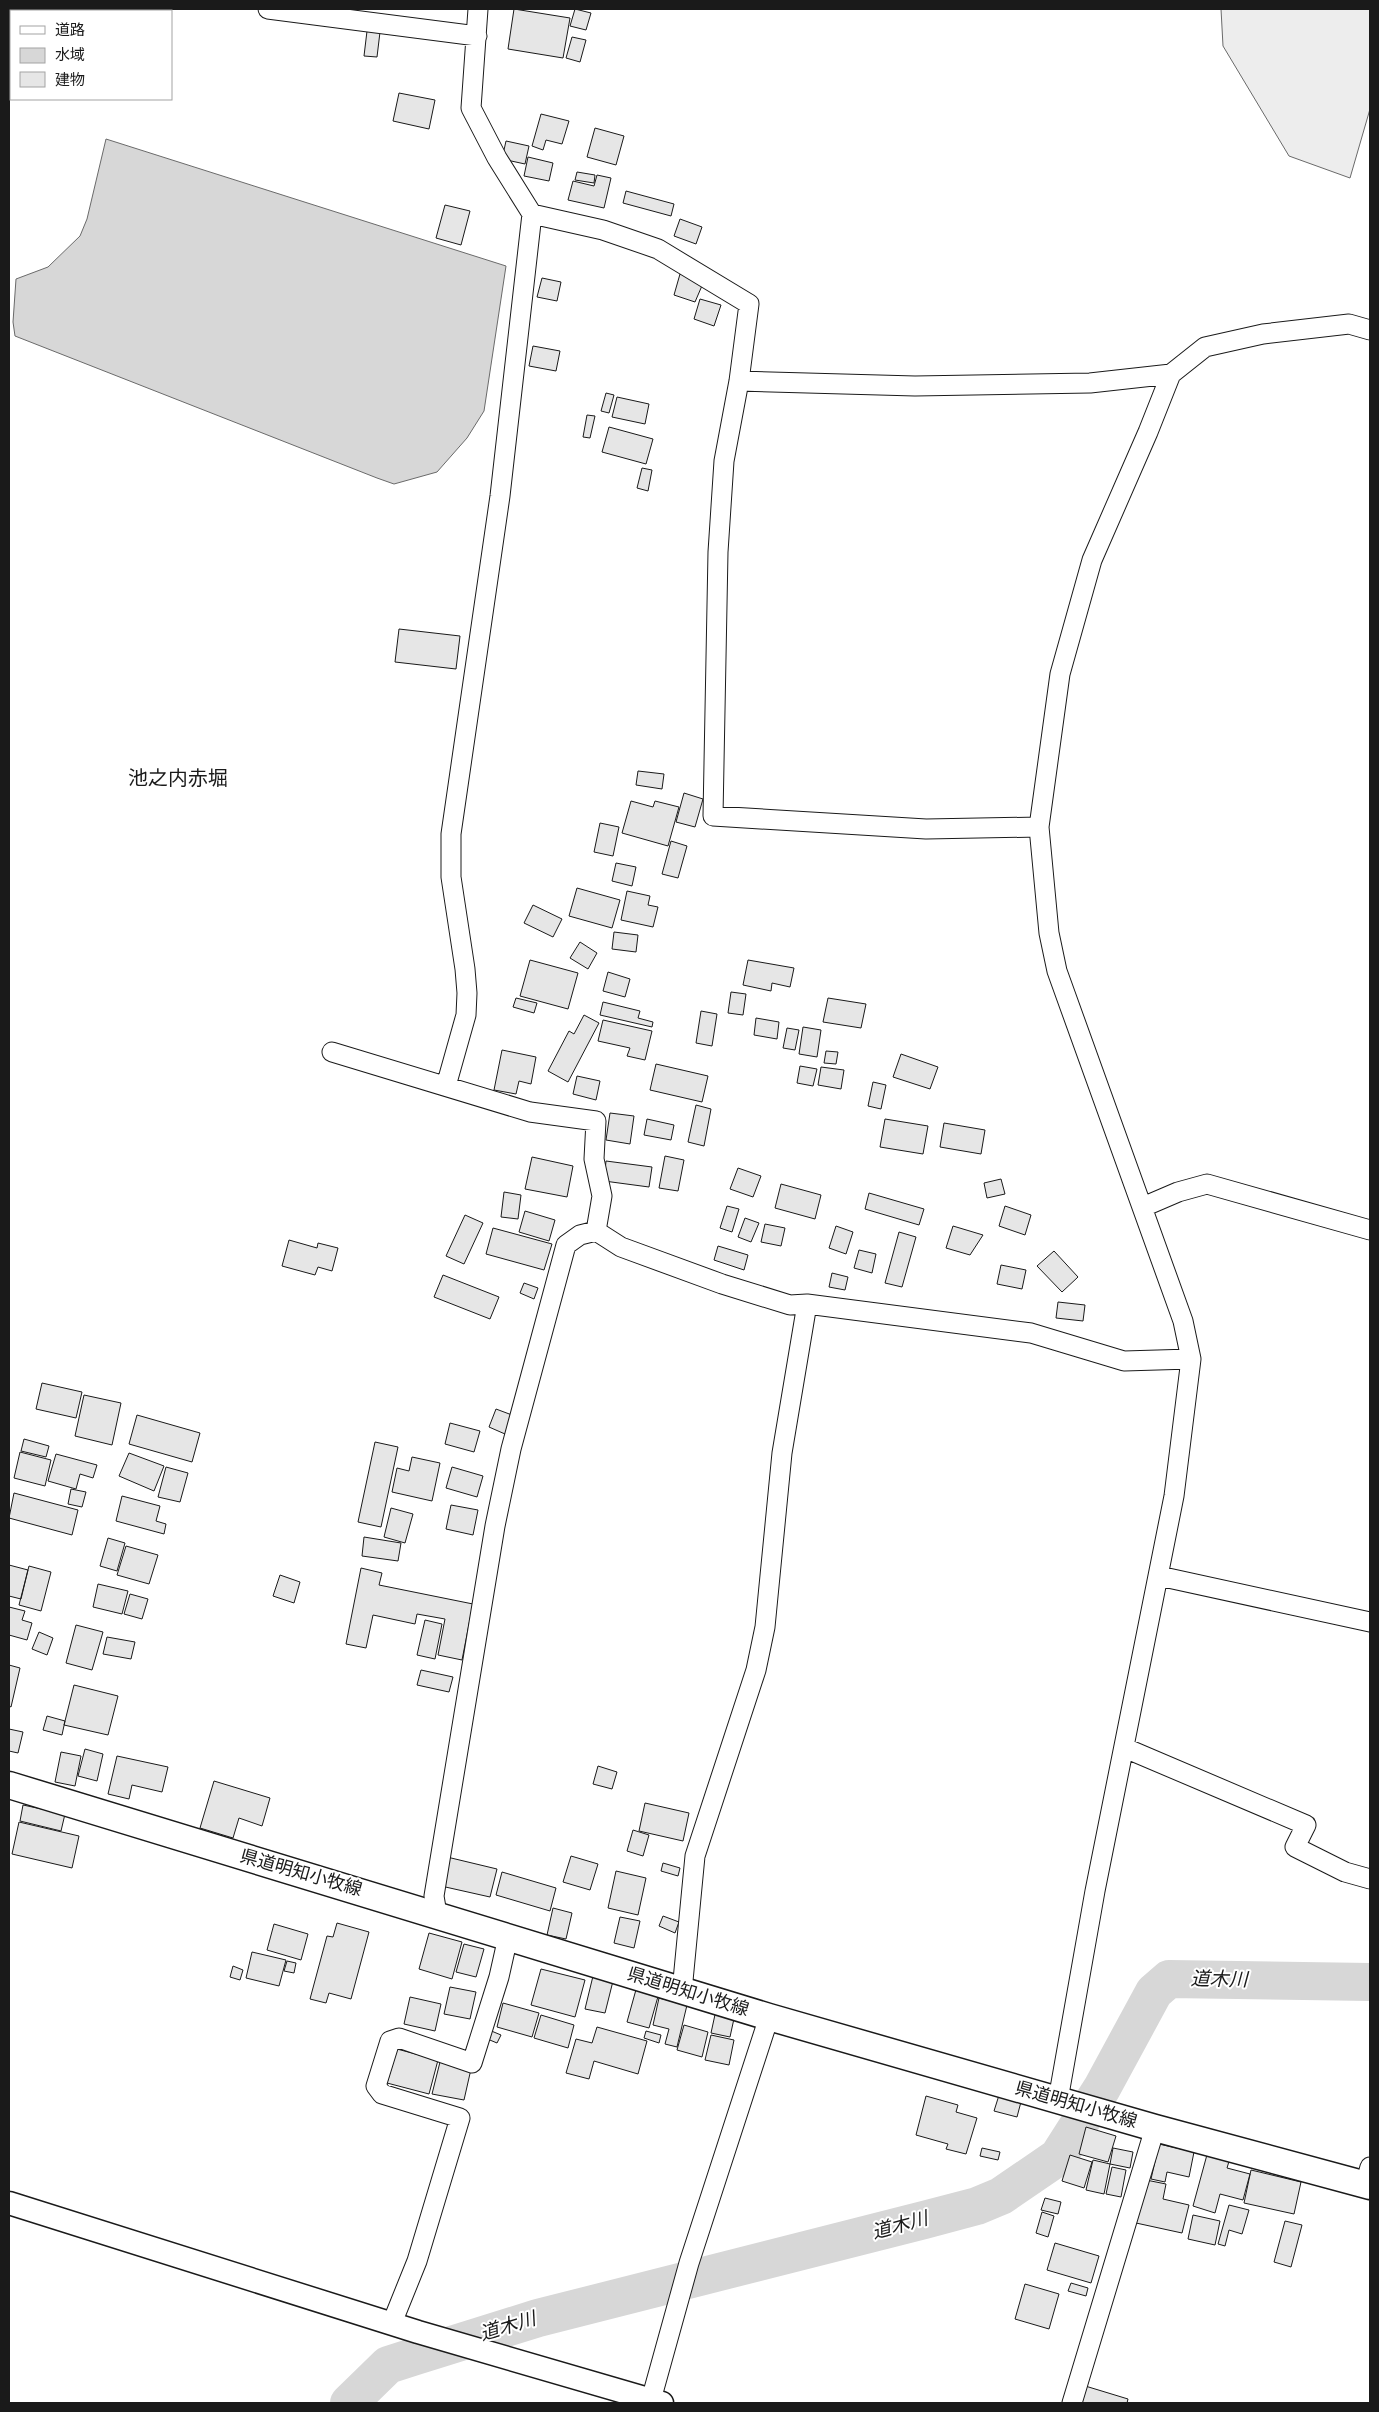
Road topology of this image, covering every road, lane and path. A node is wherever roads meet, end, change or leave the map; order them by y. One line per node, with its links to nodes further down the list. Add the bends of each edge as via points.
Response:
1 (268, 9): 3 (street)
2 (478, 9): 3 (street)
3 (477, 36): 4 (street, via 471,108)
4 (532, 214): 7 (street, via 603,230 658,249 749,304); 10 (street, via 500,496 451,834 451,877 467,993 466,1015)
5 (1370, 330): 6 (street, via 1349,324 1263,334 1205,347)
6 (1171, 374): 7 (street, via 1090,383 915,386); 8 (street, via 1092,560 1060,674)
7 (739, 381): 8 (street, via 724,461 713,816 926,829)
8 (1038, 827): 11 (street, via 1049,933 1057,971)
9 (332, 1052): 10 (street)
10 (446, 1086): 13 (street, via 530,1112 596,1121 594,1158 602,1196)
11 (1143, 1207): 12 (street, via 1207,1184); 15 (street, via 1183,1321)
12 (1370, 1230)
13 (596, 1231): 14 (street, via 621,1247 722,1284 790,1305); 21 (street, via 580,1235 566,1245 511,1449 495,1526 434,1896)
14 (807, 1304): 15 (street, via 1031,1333 1124,1361); 23 (street, via 782,1453 765,1627 756,1670 695,1856)
15 (1191, 1359): 16 (street, via 1175,1486)
16 (1159, 1576): 17 (street); 18 (street)
17 (1370, 1622)
18 (1125, 1748): 20 (street, via 1306,1825 1296,1847 1345,1872); 25 (street, via 1095,1891)
19 (9, 1785): 21 (main road, 県道明知小牧線)
20 (1370, 1879)
21 (437, 1914): 22 (main road, 県道明知小牧線)
22 (508, 1937): 23 (main road, 県道明知小牧線); 29 (street, via 472,2063 399,2038 390,2041 376,2086 382,2094 460,2118 417,2261)
23 (682, 1990): 24 (main road, 県道明知小牧線)
24 (770, 2017): 25 (main road, 県道明知小牧線); 30 (street, via 678,2300)
25 (1079, 2106): 26 (main road, 県道明知小牧線)
26 (1155, 2128): 27 (main road, 県道明知小牧線); 31 (street)
27 (1369, 2179)
28 (9, 2203): 29 (street)
29 (392, 2323): 30 (street)
30 (656, 2402)
31 (1072, 2403)

